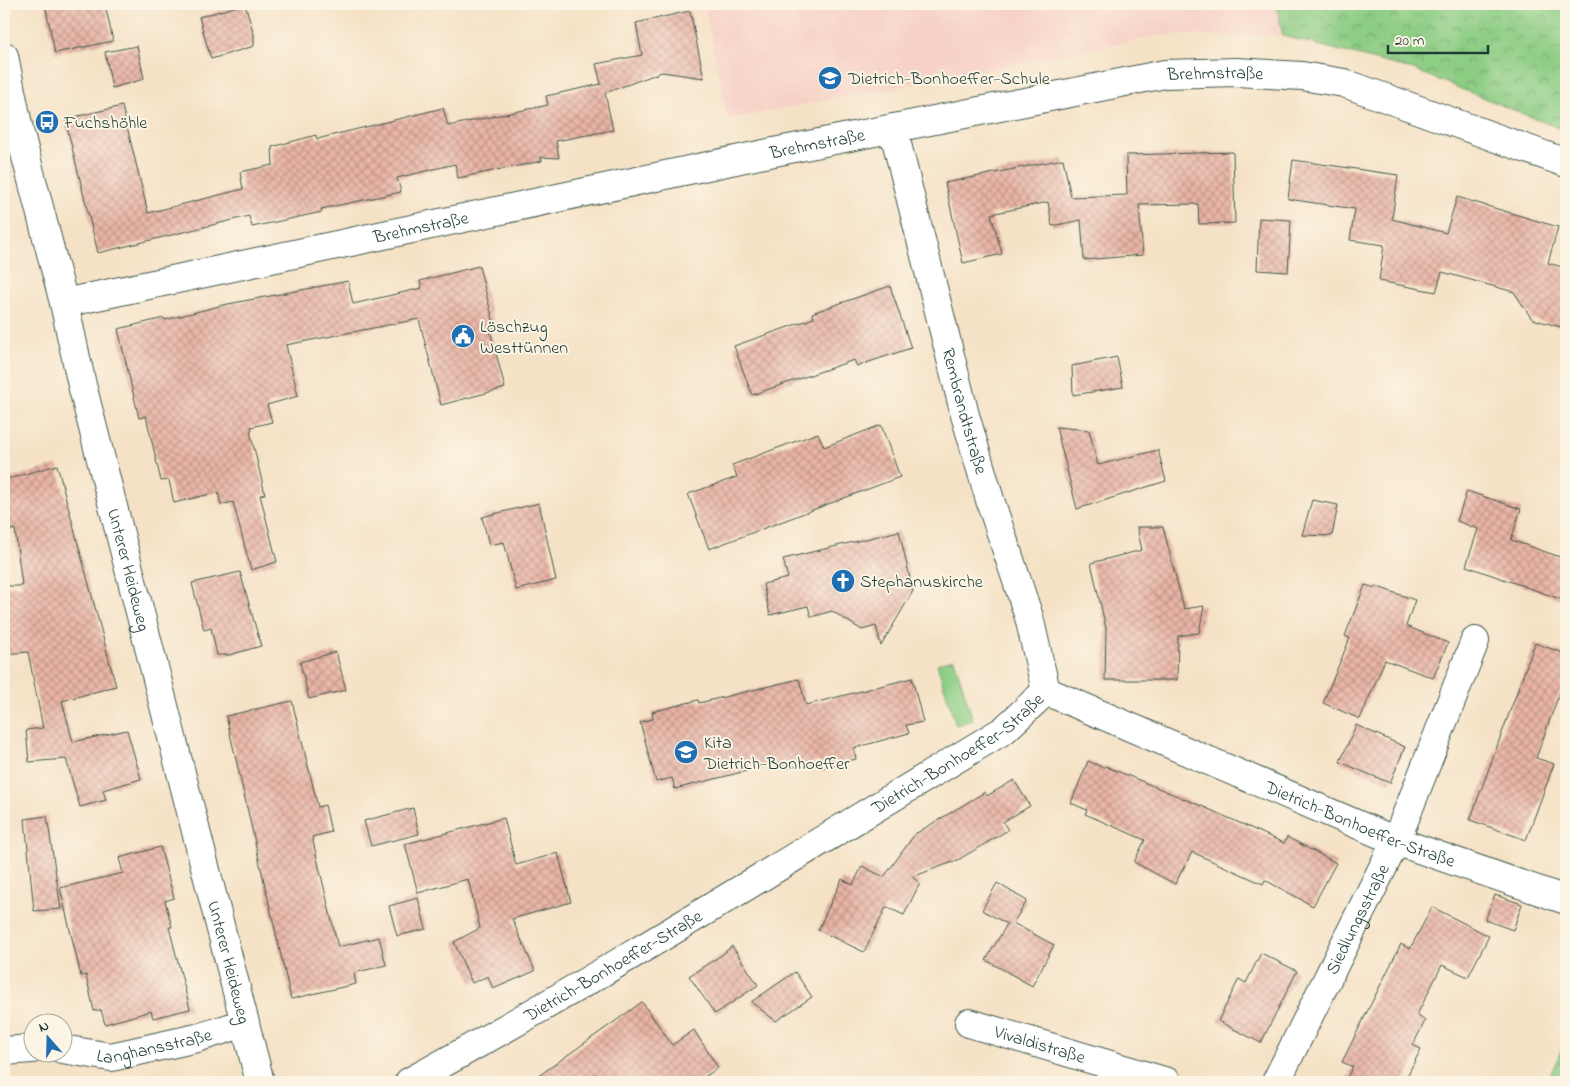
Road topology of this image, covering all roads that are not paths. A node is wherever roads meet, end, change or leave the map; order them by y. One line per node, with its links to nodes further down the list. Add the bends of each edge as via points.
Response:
1 (4, 56): 4 (street, Unterer Heideweg, via 19,130)
2 (893, 128): 3 (street, Brehmstraße, via 1165,74 1237,72 1302,76 1344,83); 4 (street, Brehmstraße); 6 (street, Rembrandtstraße, via 965,415 1029,617)
3 (1566, 164)
4 (64, 303): 9 (street, Unterer Heideweg, via 82,385)
5 (1475, 641): 7 (street, Siedlungsstraße)
6 (1046, 691): 7 (street, Dietrich-Bonhoeffer-Straße); 15 (street, Dietrich-Bonhoeffer-Straße, via 1004,730 610,968)
7 (1396, 841): 8 (street, Dietrich-Bonhoeffer-Straße); 17 (street, Siedlungsstraße)
8 (1566, 900)
9 (245, 1023): 13 (street, Langhansstraße, via 197,1038 111,1057); 14 (street, Unterer Heideweg)
10 (969, 1023): 16 (street, Vivaldistraße)
11 (22, 1050): 12 (street)
12 (4, 1051)
13 (72, 1051)
14 (260, 1082)
15 (409, 1082)
16 (1168, 1082)
17 (1276, 1082)

